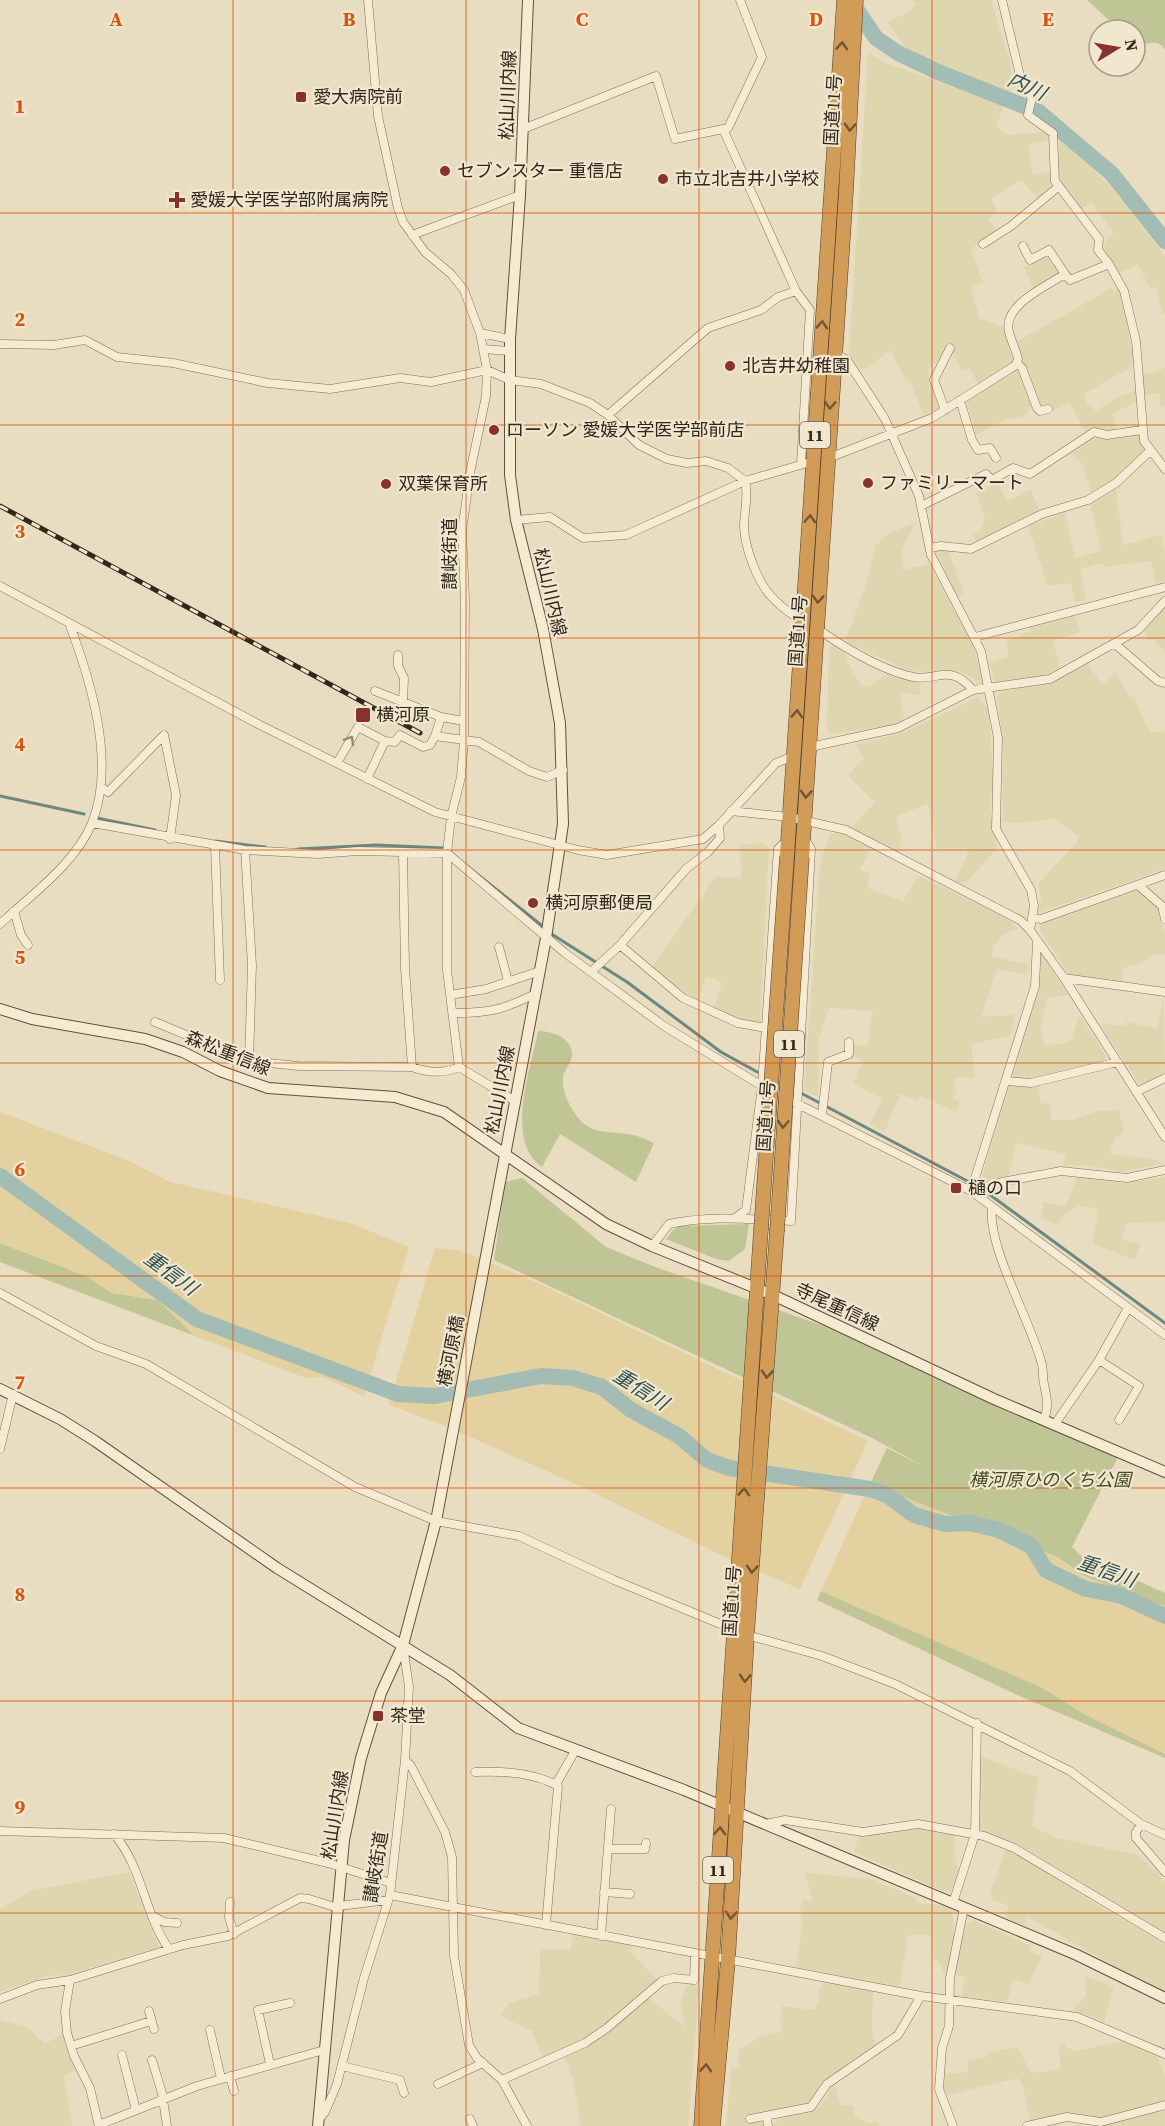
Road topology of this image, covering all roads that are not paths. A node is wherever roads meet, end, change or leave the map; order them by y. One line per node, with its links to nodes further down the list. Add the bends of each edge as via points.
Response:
1 (368, 0): 11 (street, 讃岐街道, via 378,116 399,208)
2 (528, 0): 7 (main road, 松山川内線)
3 (740, 0): 8 (street, via 762,57 728,128)
4 (844, 0): 35 (highway, 国道11号 / 11, one-way to 4)
5 (856, 0): 22 (highway, 国道11号 / 11, one-way to 22)
6 (1002, 0): 9 (street, via 1022,84 1032,98 1028,116 1053,133)
7 (523, 129): 8 (street, via 656,76 675,140); 10 (main road, 松山川内線)
8 (723, 129): 16 (street)
9 (1058, 187): 12 (street); 14 (street, via 1099,239 1098,250)
10 (520, 195): 11 (street); 19 (main road, 松山川内線)
11 (412, 235): 17 (street, 讃岐街道, via 464,290)
12 (983, 244)
13 (1023, 246): 15 (street, via 1030,260 1049,250)
14 (1109, 264): 15 (street, via 1070,280); 30 (street, via 1124,291 1136,340)
15 (1065, 274): 23 (street, via 1017,306 1010,316 1008,331)
16 (796, 291): 29 (street, via 778,297 761,310 708,328); 35 (street, via 810,310)
17 (480, 333): 19 (street); 21 (street, 讃岐街道)
18 (0, 344): 24 (street, via 54,345 85,340 117,357 330,390 400,378 431,382)
19 (509, 345): 21 (street); 25 (main road, 松山川内線)
20 (950, 348): 28 (street, via 934,380)
21 (484, 349): 24 (street, 讃岐街道)
22 (835, 353): 31 (street, via 847,360); 33 (highway, 国道11号 / 11, one-way to 33)
23 (1017, 363): 26 (street); 27 (street, via 1037,408)
24 (487, 370): 25 (street); 55 (street, 讃岐街道, via 486,396 462,531)
25 (510, 380): 29 (street, via 541,384 590,403); 39 (main road, 松山川内線, via 510,475)
26 (960, 400): 28 (street); 34 (street, via 978,450 990,448)
27 (1048, 409)
28 (945, 410): 31 (street)
29 (608, 415): 37 (street, via 639,445 666,459 706,461 728,468)
30 (1142, 430): 32 (street); 38 (street, via 1107,435 1094,432 1030,474 1013,468 992,480 986,474)
31 (891, 434): 33 (street); 38 (street)
32 (1151, 450): 36 (street); 40 (street, via 1116,483 1088,500 1042,514 971,549)
33 (828, 458): 35 (street); 45 (highway, 国道11号 / 11, one-way to 45)
34 (996, 458)
35 (807, 463): 37 (street); 45 (highway, 国道11号 / 11, one-way to 35)
36 (1165, 468)
37 (745, 481): 39 (street, via 626,536 583,538 550,517); 45 (street, via 748,497 744,526 757,571 770,595)
38 (921, 506): 40 (street)
39 (516, 520): 62 (main road, 松山川内線, via 551,672)
40 (930, 548): 46 (street)
41 (0, 586): 44 (street)
42 (1165, 587): 46 (street)
43 (1165, 601): 47 (street, via 1138,630)
44 (69, 623): 61 (street); 64 (street, via 90,689 102,763)
45 (810, 626): 51 (street, via 843,646 915,678 940,674 966,681); 59 (highway, 国道11号 / 11); 60 (highway, 国道11号 / 11, one-way to 45)
46 (975, 637): 50 (street)
47 (1115, 644): 49 (street); 50 (street, via 1050,679)
48 (398, 655): 53 (street, via 404,678)
49 (1165, 683)
50 (989, 689): 51 (street); 82 (street, via 998,738 996,829 1031,890)
51 (973, 690): 59 (street, via 898,728)
52 (375, 691): 53 (street)
53 (403, 702): 54 (street)
54 (441, 717): 55 (street); 56 (street)
55 (464, 721): 58 (street, 讃岐街道)
56 (435, 736): 57 (street, via 430,745 423,747 400,735 395,742); 58 (street)
57 (385, 741): 61 (street, one-way to 57, via 358,727); 63 (street)
58 (464, 741): 62 (street, via 479,742 547,777); 66 (street, 讃岐街道)
59 (810, 747): 68 (highway, 国道11号 / 11, one-way to 68)
60 (794, 756): 65 (street, via 776,763); 67 (highway, 国道11号 / 11)
61 (337, 763): 63 (street)
62 (563, 770): 74 (main road, 松山川内線)
63 (367, 779): 66 (street)
64 (101, 788): 69 (street); 71 (street, via 108,792 164,735 176,795)
65 (731, 811): 67 (street); 70 (street)
66 (452, 817): 74 (street); 77 (street, 讃岐街道)
67 (789, 817): 68 (street); 73 (highway, 国道11号 / 11)
68 (804, 820): 72 (highway, 国道11号 / 11); 85 (street, via 846,830 1020,920)
69 (92, 823): 71 (street); 81 (street, via 72,853)
70 (719, 825): 74 (street, via 703,839 607,855); 89 (street, via 720,838 687,868)
71 (170, 836): 75 (street)
72 (803, 837): 103 (street, via 811,849); 126 (highway, 国道11号 / 11, one-way to 126, bridge)
73 (788, 839): 102 (street, via 778,849); 124 (highway, 国道11号 / 11, bridge)
74 (560, 843): 86 (main road, 松山川内線)
75 (214, 846): 76 (street); 94 (street)
76 (244, 850): 78 (street); 105 (street, via 252,965)
77 (448, 851): 78 (street); 86 (street); 98 (street, 讃岐街道, via 445,915)
78 (403, 853): 107 (street)
79 (1165, 875): 80 (street)
80 (1138, 885): 82 (street, via 1041,919); 83 (street, via 1162,906)
81 (14, 911): 84 (street); 88 (street)
82 (1033, 918): 85 (street)
83 (1165, 919)
84 (0, 924)
85 (1030, 930): 87 (street)
86 (546, 938): 91 (main road, 松山川内線); 92 (street)
87 (1037, 940): 93 (street); 110 (street, via 1035,986)
88 (28, 945)
89 (620, 945): 92 (street); 102 (street, via 682,998 738,1023)
90 (499, 946): 95 (street)
91 (540, 971): 95 (street); 97 (main road, 松山川内線)
92 (592, 971): 111 (street, via 664,1026)
93 (1064, 978): 96 (street); 106 (street)
94 (220, 980)
95 (508, 981): 98 (street)
96 (1165, 992)
97 (535, 994): 100 (street, via 497,1011); 113 (main road, 松山川内線)
98 (450, 995): 100 (street, 讃岐街道)
99 (0, 1009): 117 (main road, 森松重信線, via 32,1019 145,1039 268,1088 413,1101 444,1112)
100 (453, 1013): 108 (street, 讃岐街道)
101 (155, 1022): 105 (street)
102 (765, 1028): 103 (street); 111 (street)
103 (801, 1035): 114 (street)
104 (849, 1042): 115 (street, via 849,1054 828,1062)
105 (249, 1061): 107 (street, via 299,1066)
106 (1118, 1062): 110 (street, via 1031,1083); 112 (street)
107 (412, 1067): 108 (street, via 424,1072 447,1072)
108 (459, 1067): 113 (street)
109 (1165, 1078): 112 (street)
110 (1007, 1081): 120 (street)
111 (762, 1086): 114 (street); 122 (street, via 746,1210)
112 (1136, 1092): 116 (street)
113 (515, 1101): 117 (main road, 松山川内線)
114 (798, 1103): 115 (street); 122 (street, via 791,1221)
115 (822, 1115): 120 (street)
116 (1165, 1137)
117 (505, 1153): 119 (main road, 松山川内線); 123 (main road, 寺尾重信線, via 606,1224)
118 (1165, 1170): 120 (street, via 1127,1178 1062,1171)
119 (499, 1187): 137 (main road, 横河原橋)
120 (971, 1191): 121 (street)
121 (992, 1207): 127 (street); 132 (street, via 1001,1258 1042,1362 1049,1402)
122 (735, 1218): 123 (street, via 669,1224)
123 (652, 1246): 124 (main road, 寺尾重信線)
124 (759, 1289): 126 (main road, 寺尾重信線); 138 (highway, 国道11号 / 11, one-way to 124)
125 (0, 1293): 137 (street, via 96,1347 146,1364 355,1487)
126 (773, 1295): 132 (main road, 寺尾重信線); 138 (highway, 国道11号 / 11, one-way to 138)
127 (1128, 1308): 128 (street); 129 (street)
128 (1165, 1335)
129 (1099, 1360): 133 (street, via 1138,1386); 134 (street)
130 (0, 1389): 131 (main road)
131 (13, 1394): 135 (street); 140 (main road, via 95,1441 277,1568)
132 (1044, 1420): 134 (main road, 寺尾重信線)
133 (1119, 1420)
134 (1055, 1424): 136 (main road, 寺尾重信線)
135 (0, 1449)
136 (1165, 1472)
137 (436, 1521): 139 (street, via 519,1536); 140 (main road, 松山川内線)
138 (742, 1616): 139 (highway, 国道11号 / 11)
139 (741, 1632): 141 (street, via 866,1671); 146 (highway, 国道11号 / 11); 148 (highway, 国道11号 / 11, one-way to 148)
140 (403, 1645): 142 (main road, via 450,1675 518,1728); 143 (street, 讃岐街道, via 409,1687); 157 (main road, 松山川内線, via 381,1693 361,1758 344,1840)
141 (977, 1724): 149 (street, via 1070,1771); 153 (street)
142 (575, 1751): 145 (street); 146 (main road)
143 (405, 1760): 159 (street, 讃岐街道); 166 (street, via 445,1832 452,1857)
144 (476, 1772): 145 (street, via 516,1773)
145 (556, 1784): 170 (street)
146 (721, 1806): 148 (main road); 176 (highway, 国道11号 / 11, one-way to 146)
147 (620, 1812): 156 (street, via 609,1808)
148 (738, 1813): 150 (main road); 177 (highway, 国道11号 / 11, one-way to 177)
149 (1141, 1824): 154 (street); 158 (street, via 1136,1838)
150 (764, 1825): 153 (street, via 786,1820 863,1832 918,1824); 164 (main road)
151 (0, 1831): 152 (street)
152 (114, 1834): 157 (street, via 224,1838); 168 (street, via 137,1872)
153 (975, 1834): 164 (street); 173 (street, via 1014,1848)
154 (1165, 1835)
155 (646, 1843): 156 (street, via 645,1850)
156 (608, 1849): 160 (street)
157 (343, 1868): 159 (street); 165 (main road, 松山川内線)
158 (1165, 1872)
159 (391, 1883): 162 (street, 讃岐街道)
160 (604, 1892): 161 (street); 172 (street)
161 (630, 1894)
162 (389, 1898): 165 (street); 166 (street); 193 (street, 讃岐街道)
163 (230, 1902): 171 (street)
164 (953, 1903): 167 (main road)
165 (339, 1907): 171 (street, via 300,1898); 187 (main road, 松山川内線)
166 (453, 1908): 170 (street); 191 (street, via 454,1956 466,2036)
167 (964, 1908): 180 (street); 181 (main road, via 1077,1955)
168 (152, 1915): 169 (street, via 164,1922); 174 (street)
169 (177, 1923)
170 (546, 1925): 172 (street)
171 (234, 1934): 174 (street)
172 (601, 1936): 175 (street)
173 (1165, 1938)
174 (169, 1948): 178 (street)
175 (695, 1955): 176 (street); 197 (street, via 694,1980 662,1981 585,2043)
176 (713, 1958): 177 (street); 210 (highway, 国道11号 / 11, one-way to 176)
177 (728, 1960): 179 (street); 211 (highway, 国道11号 / 11)
178 (70, 1980): 182 (street, via 37,1985); 186 (street, via 65,2022)
179 (921, 1996): 180 (street); 204 (street, via 898,2035 827,2084 811,2107)
180 (949, 1998): 188 (street, via 1077,2017); 213 (street, via 949,2026 942,2048 939,2089)
181 (1165, 1998)
182 (0, 1999)
183 (290, 2003): 192 (street, via 258,2010)
184 (148, 2011): 186 (street, via 153,2025)
185 (210, 2030): 195 (street)
186 (71, 2046): 207 (street, via 90,2088)
187 (324, 2050): 192 (street); 206 (main road, 松山川内線)
188 (1165, 2054)
189 (122, 2055): 203 (street)
190 (152, 2060): 201 (street)
191 (483, 2063): 196 (street); 197 (street)
192 (270, 2064): 195 (street)
193 (342, 2066): 200 (street, via 400,2080); 206 (street, 讃岐街道)
194 (446, 2070): 196 (street)
195 (226, 2077): 199 (street); 201 (street)
196 (450, 2078): 198 (street)
197 (502, 2080): 209 (street)
198 (438, 2084)
199 (234, 2091)
200 (404, 2093)
201 (163, 2099): 203 (street); 208 (street)
202 (1165, 2105): 214 (street, via 1101,2122 1067,2117)
203 (136, 2110): 207 (street)
204 (766, 2116): 205 (street); 212 (street)
205 (750, 2119)
206 (318, 2123)
207 (99, 2126)
208 (167, 2126)
209 (527, 2126)
210 (701, 2126)
211 (713, 2126)
212 (768, 2126)
213 (953, 2126)
214 (1027, 2126)

